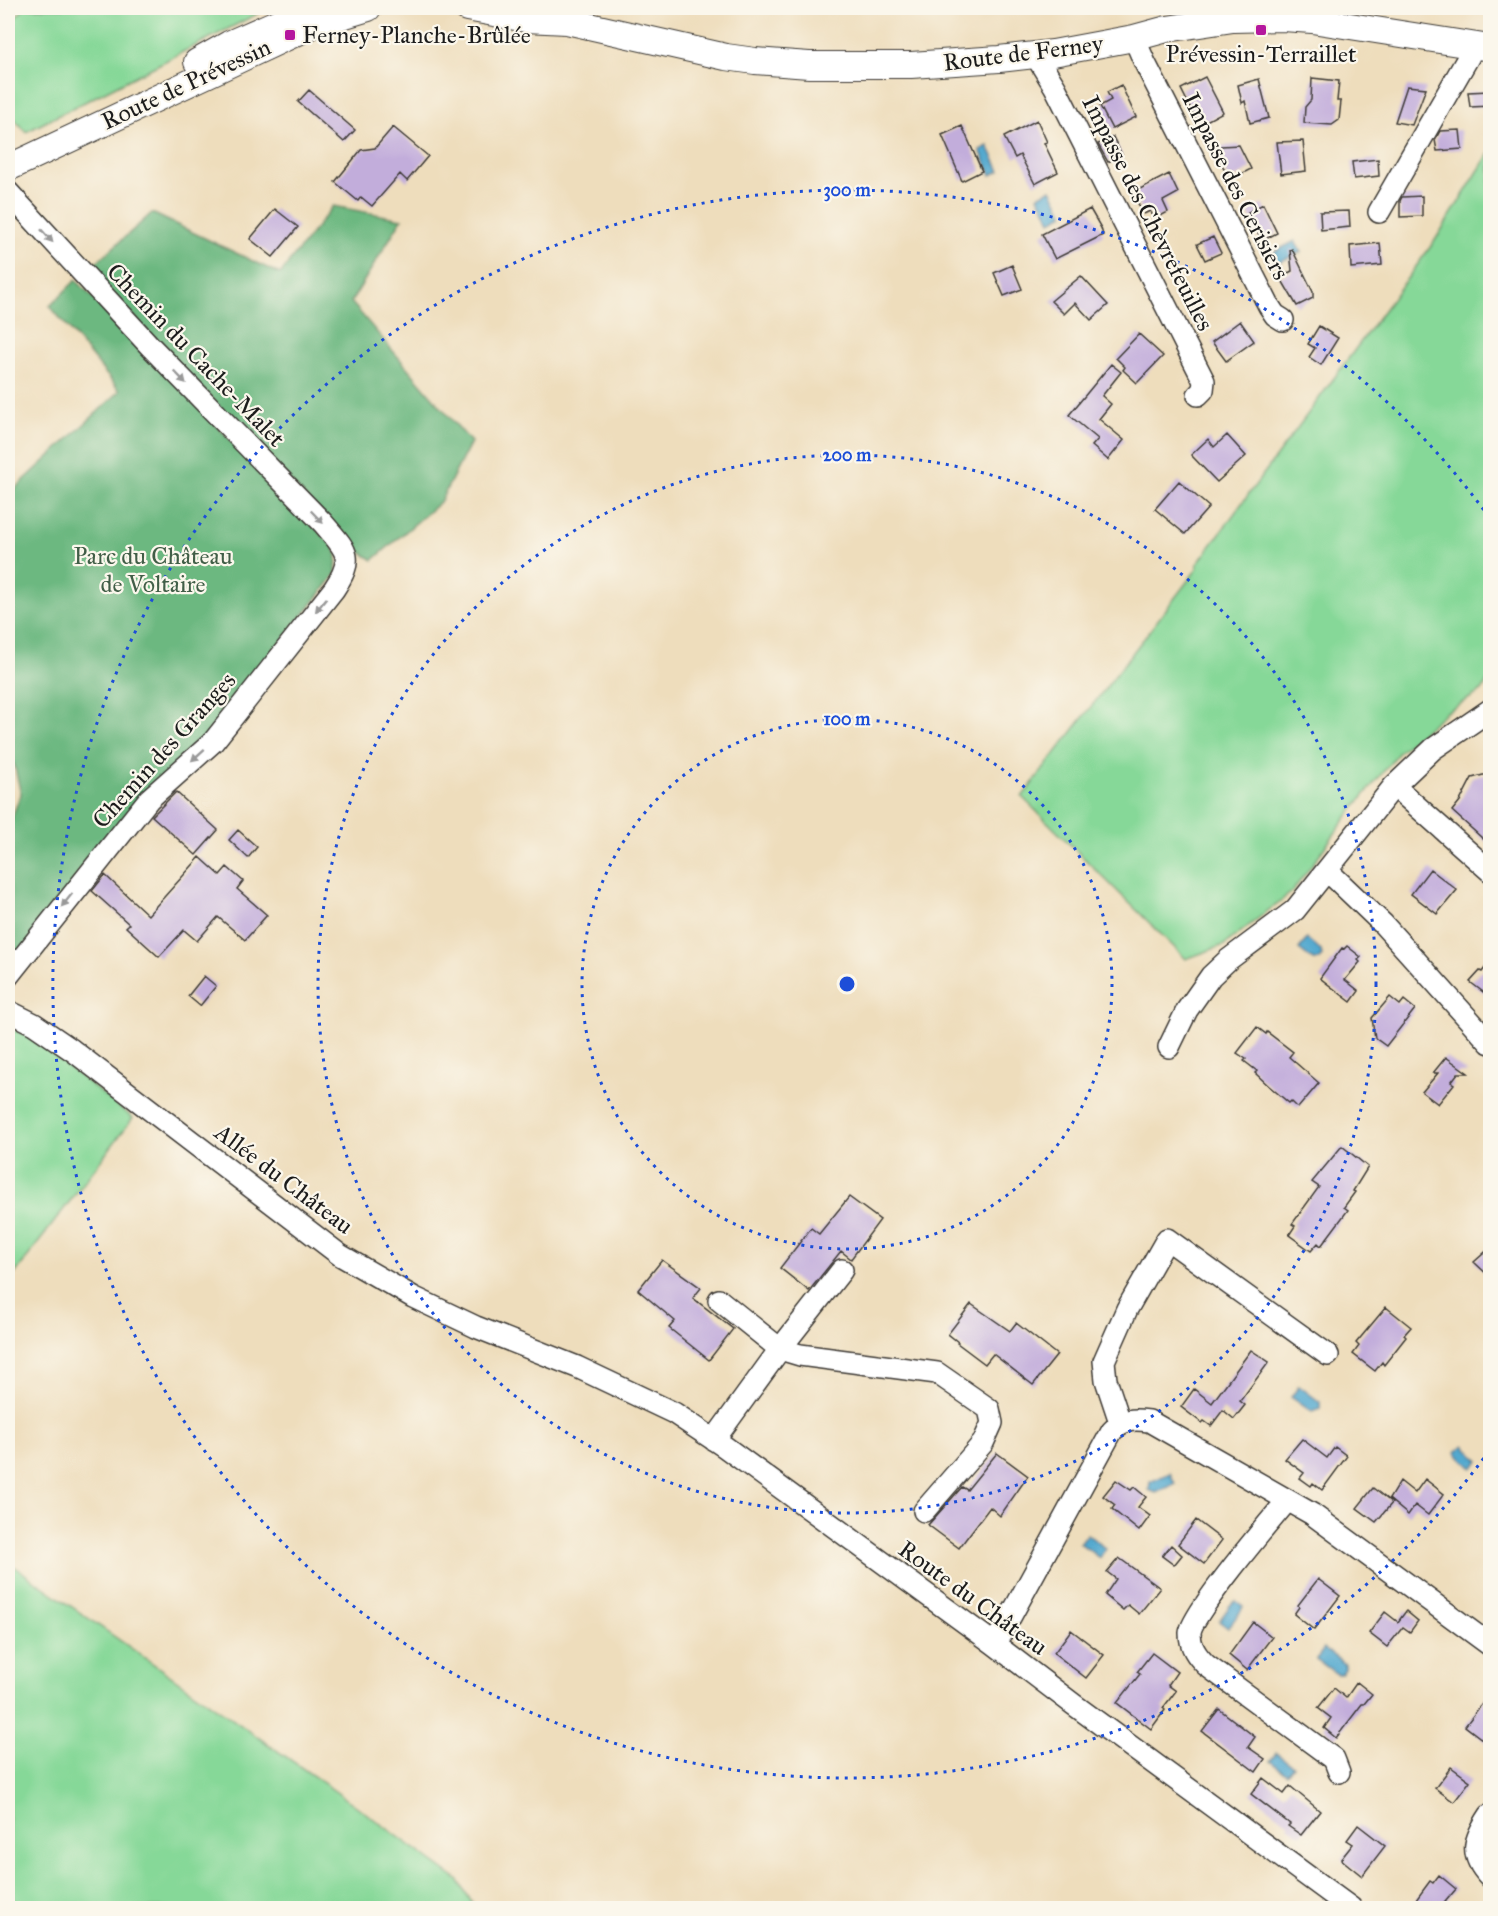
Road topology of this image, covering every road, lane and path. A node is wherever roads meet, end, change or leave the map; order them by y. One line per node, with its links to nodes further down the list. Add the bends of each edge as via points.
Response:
1 (310, 8): 9 (main road, Route de Prévessin, via 229,44 69,131)
2 (368, 8): 10 (main road, Route de Prévessin, via 315,24)
3 (467, 8): 5 (main road, via 526,19)
4 (538, 8): 5 (main road)
5 (567, 21): 8 (main road, Route de Ferney, via 755,61 911,65)
6 (1127, 39): 7 (main road, Route de Ferney, via 1233,20 1298,18); 8 (main road, Route de Ferney); 13 (street); 14 (street, Impasse des Cerisiers, via 1145,63 1269,306)
7 (1482, 47): 12 (street, via 1469,56)
8 (1036, 56): 15 (street, Impasse des Chèvrefeuilles, via 1204,381)
9 (8, 152)
10 (8, 168)
11 (8, 192): 16 (street, Chemin du Cache-Malet, one-way to 16, via 150,346 323,523)
12 (1379, 212)
13 (1242, 276)
14 (1283, 320)
15 (1198, 395)
16 (346, 554): 21 (street, Chemin des Granges, one-way to 21, via 345,573 334,589 213,742 149,799)
17 (1491, 710): 18 (street, via 1433,749)
18 (1394, 786): 19 (street); 20 (street)
19 (1491, 871)
20 (1326, 872): 23 (street, via 1383,924); 24 (street, via 1295,910 1211,976 1186,1010)
21 (8, 976)
22 (8, 1011): 28 (street, Allée du Château, via 72,1050 340,1255 476,1328)
23 (1491, 1043)
24 (1169, 1047)
25 (842, 1270): 27 (street)
26 (719, 1300): 27 (street)
27 (780, 1349): 31 (street); 33 (street, via 937,1373 989,1409 992,1424 983,1443)
28 (549, 1355): 31 (street, Route du Château, via 638,1394)
29 (1328, 1355): 30 (street, via 1167,1239 1127,1309 1104,1361)
30 (1120, 1422): 32 (street, via 1149,1421); 34 (street)
31 (714, 1440): 34 (street, Route du Château)
32 (1287, 1500): 35 (street, via 1312,1514); 36 (street, via 1202,1607 1190,1631 1192,1643 1206,1665 1334,1759)
33 (924, 1511)
34 (993, 1643): 39 (street, Route du Château)
35 (1491, 1645)
36 (1339, 1772)
37 (1491, 1815): 38 (street, via 1479,1832 1475,1848 1480,1866)
38 (1491, 1877)
39 (1351, 1908)

